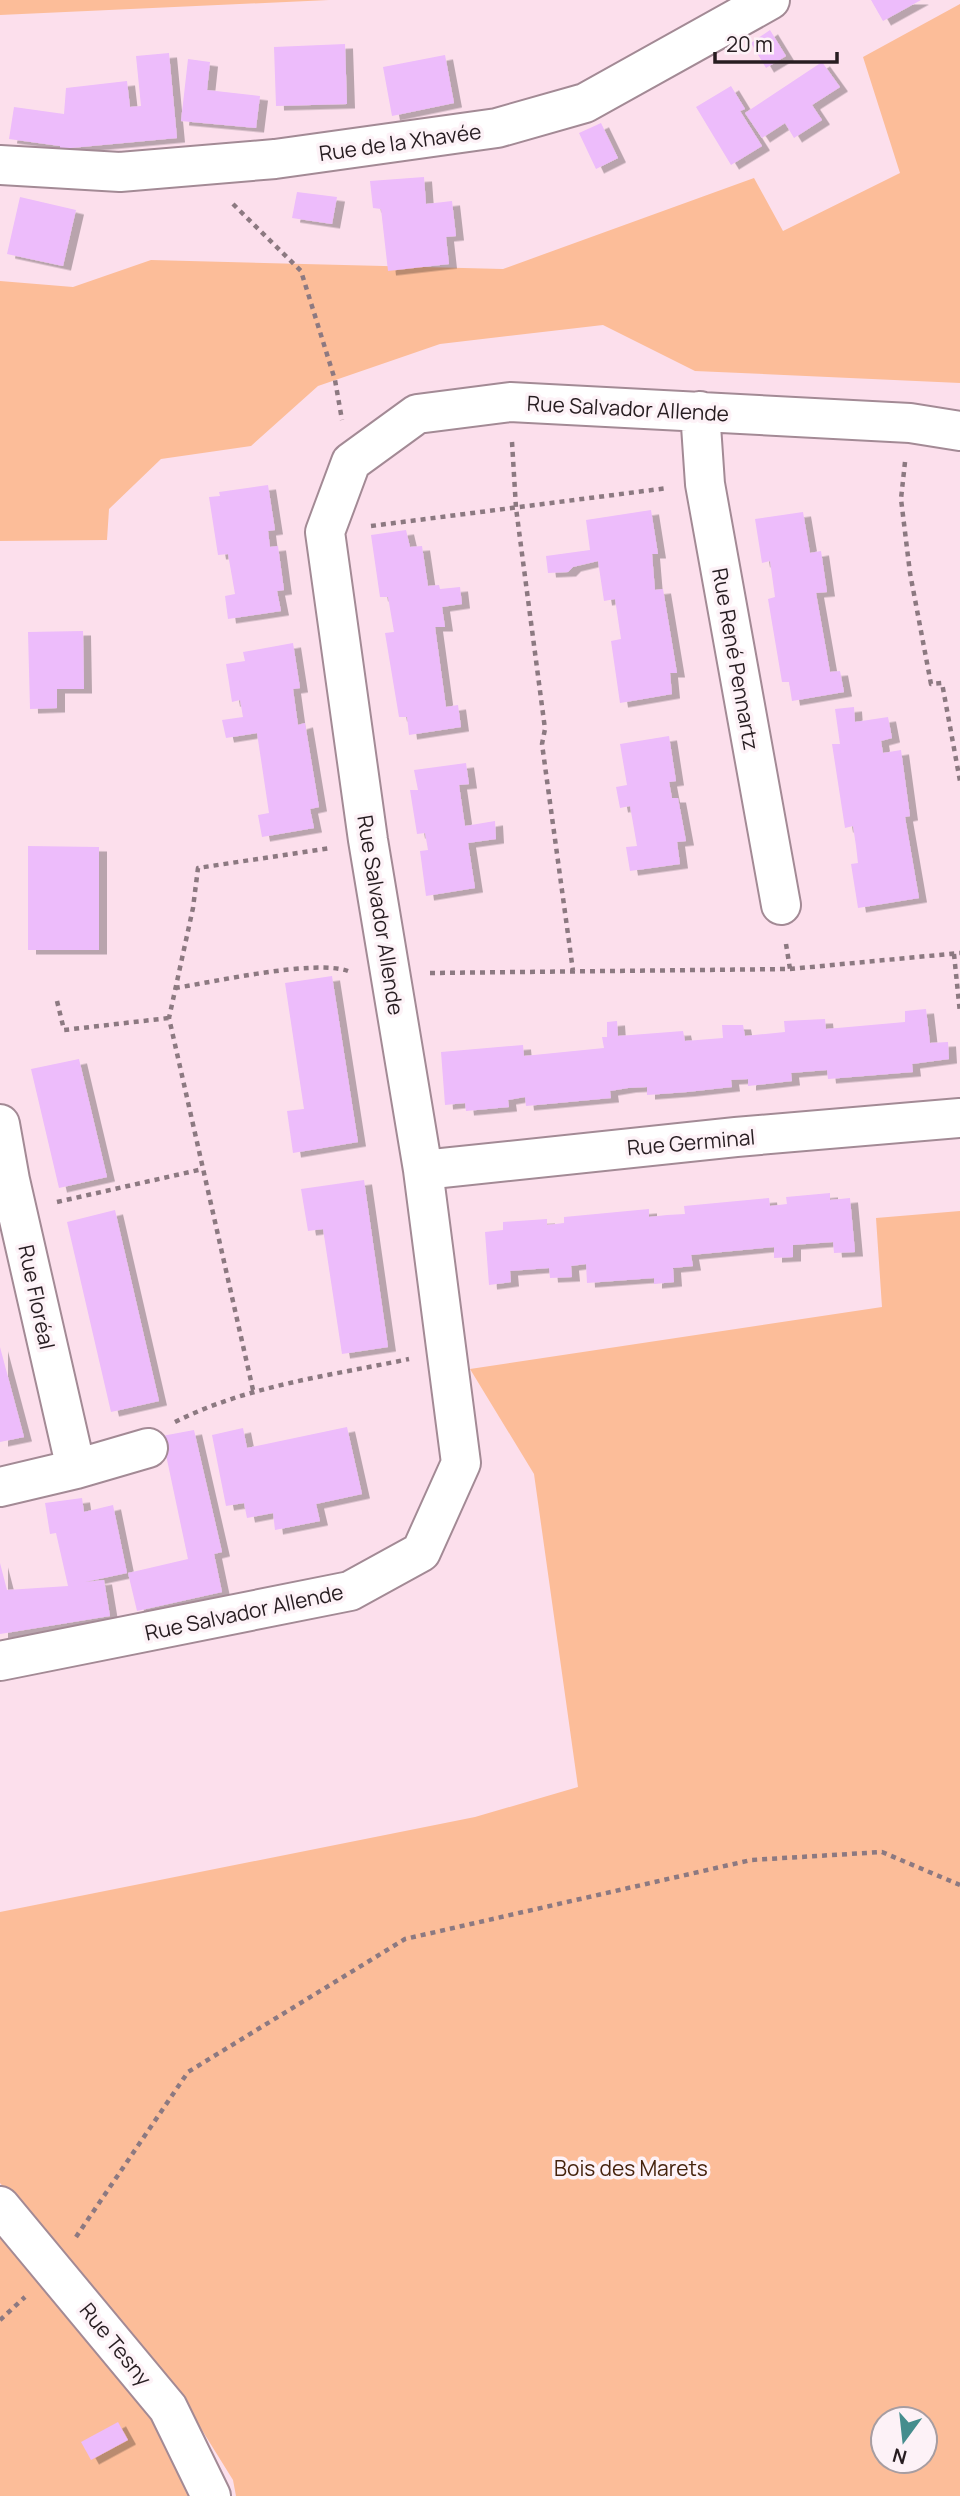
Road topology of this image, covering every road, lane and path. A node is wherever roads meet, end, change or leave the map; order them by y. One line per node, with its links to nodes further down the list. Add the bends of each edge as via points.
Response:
1 (771, 0): 3 (street, Rue de la Xhavée, via 585,103 497,128)
2 (0, 165): 3 (street, Rue de la Xhavée, via 120,172)
3 (195, 166): 8 (path, via 301,271 335,380)
4 (510, 402): 5 (street, Rue Salvador Allende); 8 (street, Rue Salvador Allende, via 417,414); 10 (path)
5 (700, 411): 6 (street, Rue Salvador Allende); 9 (street, Rue René Pennartz)
6 (910, 422): 7 (street, Rue Salvador Allende); 12 (path, via 901,499 909,560 931,684 942,683)
7 (960, 431)
8 (351, 462): 11 (street, Rue Salvador Allende)
9 (705, 484): 10 (path); 14 (street, Rue René Pennartz)
10 (516, 508): 11 (path); 16 (path)
11 (325, 532): 13 (street, Rue Salvador Allende)
12 (960, 781)
13 (368, 840): 17 (street, Rue Salvador Allende); 18 (path, via 198,868)
14 (781, 905)
15 (957, 954): 16 (path, via 790,969); 20 (path)
16 (573, 971): 17 (path)
17 (390, 975): 18 (path, via 360,975 338,967); 25 (street, Rue Salvador Allende)
18 (174, 988): 21 (path)
19 (57, 1002): 21 (path, via 64,1030)
20 (960, 1013)
21 (169, 1018): 24 (path)
22 (960, 1118): 25 (street, Rue Germinal)
23 (0, 1124): 26 (street, Rue Floréal)
24 (203, 1170): 26 (path); 28 (path)
25 (423, 1170): 32 (street, Rue Salvador Allende, via 461,1463 421,1552 350,1591)
26 (18, 1210): 30 (street, Rue Floréal)
27 (400, 1361): 28 (path)
28 (253, 1390): 29 (path, via 208,1405 159,1430)
29 (148, 1448): 30 (street)
30 (76, 1469): 31 (street)
31 (0, 1487)
32 (0, 1661)
33 (960, 1885): 35 (path, via 882,1852 751,1860 405,1939 188,2072)
34 (0, 2206): 35 (street, Rue Tesny)
35 (54, 2269): 36 (path); 37 (street, Rue Tesny, via 168,2408)
36 (0, 2320)
37 (211, 2496)

